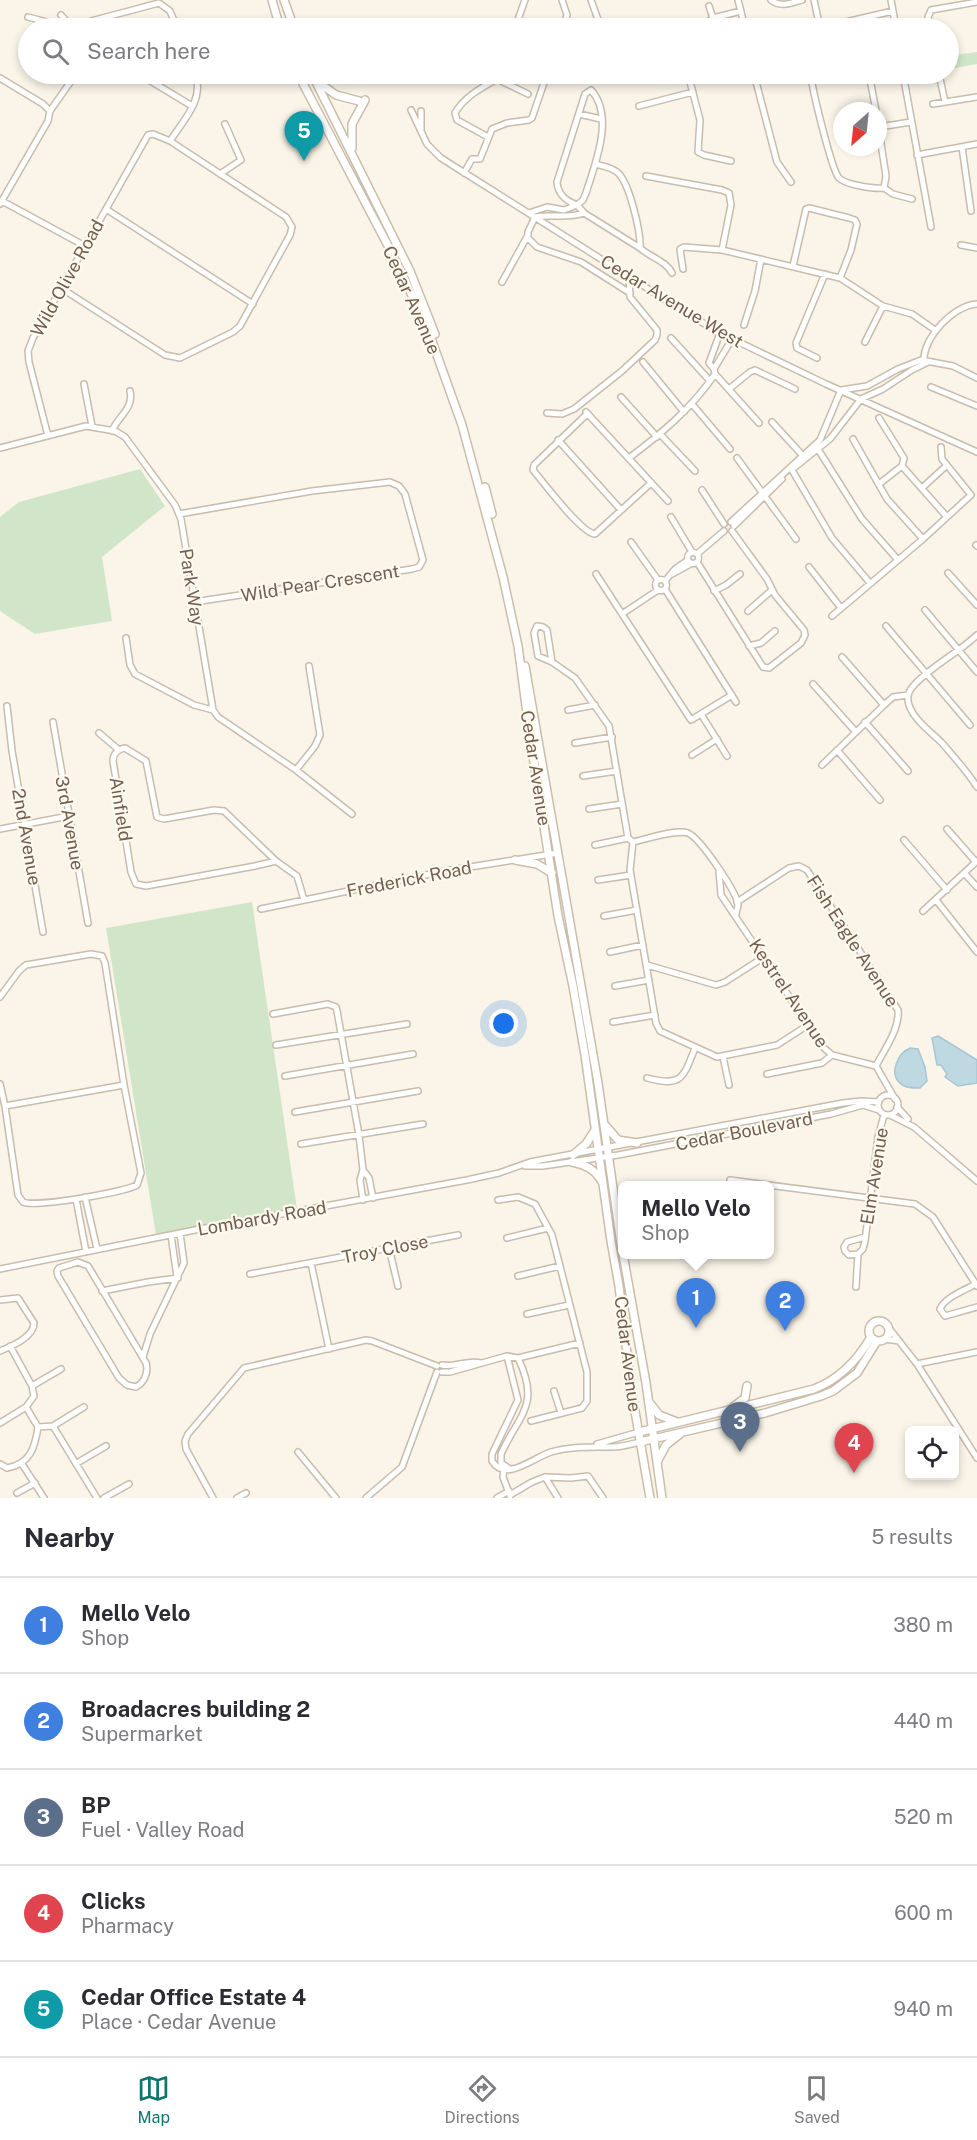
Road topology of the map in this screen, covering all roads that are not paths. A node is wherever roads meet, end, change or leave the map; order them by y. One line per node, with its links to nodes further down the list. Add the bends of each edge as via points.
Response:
1 (272, 0): 21 (main road)
2 (284, 0): 22 (main road)
3 (525, 0): 23 (street)
4 (562, 0): 24 (street)
5 (591, 0): 25 (street)
6 (738, 0): 13 (street)
7 (771, 0): 8 (street, via 784,5)
8 (802, 0)
9 (814, 0): 28 (street)
10 (891, 0): 14 (street)
11 (977, 2): 31 (street, via 931,10)
12 (709, 6): 26 (street)
13 (741, 11): 26 (street); 27 (street)
14 (893, 11): 29 (street); 30 (street)
15 (61, 15): 18 (street)
16 (28, 17): 17 (street)
17 (32, 18)
18 (63, 18)
19 (102, 18): 20 (street, via 159,3)
20 (173, 18)
21 (277, 18)
22 (290, 18)
23 (519, 18)
24 (566, 18)
25 (597, 18)
26 (713, 18)
27 (743, 18)
28 (818, 18)
29 (863, 18)
30 (894, 18)
31 (928, 18)
32 (0, 78): 57 (street)
33 (69, 84): 57 (street)
34 (156, 84): 54 (street)
35 (198, 84): 54 (street)
36 (303, 84): 240 (main road, Cedar Avenue, via 428,330 462,425 518,646)
37 (317, 84): 69 (main road, Cedar Avenue)
38 (323, 84): 69 (main road, via 336,95 362,101 351,128)
39 (489, 84): 65 (street, via 466,98 455,113 457,120)
40 (507, 84): 49 (street)
41 (544, 84): 65 (street, via 532,118 492,129)
42 (691, 84): 48 (street)
43 (757, 84): 77 (street, via 777,162)
44 (814, 84): 78 (street, via 837,175 849,183)
45 (871, 84): 51 (street)
46 (905, 84): 61 (street)
47 (941, 84): 52 (street)
48 (693, 92): 55 (street); 72 (street, via 700,120 698,152)
49 (528, 94)
50 (977, 97): 52 (street)
51 (874, 102)
52 (945, 102): 53 (street)
53 (933, 104)
54 (192, 106): 66 (street)
55 (639, 106)
56 (411, 110): 64 (street, Cedar Avenue West)
57 (50, 111): 80 (street)
58 (421, 111): 64 (street)
59 (579, 114): 60 (street); 60 (street, via 585,94 591,90); 81 (street, via 557,182 562,197)
60 (602, 119): 73 (street, via 603,133)
61 (911, 122): 63 (street); 70 (street)
62 (225, 124): 75 (street, via 241,160)
63 (887, 124)
64 (421, 133): 74 (street, Cedar Avenue West, via 434,152)
65 (488, 137): 74 (street, via 480,159 472,159)
66 (170, 141): 75 (street); 82 (street, Wild Olive Road, via 153,134 146,138)
67 (977, 144): 68 (street)
68 (962, 147): 70 (street); 83 (street)
69 (352, 151): 239 (main road, Cedar Avenue, via 410,271 477,460 506,570)
70 (917, 155): 87 (street)
71 (883, 156): 78 (street)
72 (731, 161)
73 (595, 164): 81 (street, via 583,200); 91 (street, via 614,169 622,178 638,223)
74 (464, 173): 84 (street, Cedar Avenue West)
75 (220, 174): 104 (street, via 286,217 292,227)
76 (646, 176): 93 (street, via 729,193 731,205)
77 (791, 182)
78 (884, 188): 79 (street)
79 (912, 199)
80 (1, 203): 90 (street)
81 (577, 205): 84 (street); 85 (street)
82 (106, 209): 90 (street, Wild Olive Road); 104 (street)
83 (971, 211)
84 (529, 213): 86 (street, Cedar Avenue West)
85 (584, 213): 86 (street); 91 (street)
86 (535, 218): 88 (street); 99 (street, Cedar Avenue West)
87 (931, 227)
88 (528, 235): 101 (street); 103 (street, via 537,247 573,258)
89 (960, 245): 92 (street)
90 (85, 246): 102 (street, Wild Olive Road)
91 (640, 248): 97 (street, via 665,263)
92 (977, 248)
93 (722, 250): 94 (street); 96 (street, via 681,248)
94 (760, 258): 95 (street); 107 (street)
95 (793, 266): 98 (street); 100 (street, via 806,209 849,218 857,224)
96 (683, 270)
97 (672, 273)
98 (825, 274): 100 (street); 113 (street, via 796,343 797,348)
99 (628, 276): 103 (street); 109 (street, Cedar Avenue West)
100 (840, 278): 106 (street)
101 (502, 282)
102 (62, 288): 104 (street, via 165,355 177,358 238,328); 141 (street, Wild Olive Road, via 28,351)
103 (630, 293): 134 (street, via 657,330 655,340 574,409 562,414)
104 (254, 304)
105 (977, 304): 108 (street, via 963,308)
106 (883, 306): 108 (street, via 912,314); 112 (street)
107 (744, 325)
108 (935, 330): 115 (street, via 927,341)
109 (720, 333): 111 (street, Cedar Avenue West); 117 (street, via 709,363)
110 (671, 338): 120 (street)
111 (732, 339): 117 (street); 126 (street, Cedar Avenue West)
112 (865, 342)
113 (817, 358)
114 (643, 362): 133 (street)
115 (926, 362): 116 (street); 118 (street); 119 (street, via 953,366)
116 (902, 367): 118 (street); 122 (street)
117 (715, 371): 120 (street); 124 (street)
118 (906, 374): 128 (street)
119 (977, 378)
120 (710, 381): 131 (street)
121 (84, 384): 138 (street)
122 (872, 384): 126 (street); 128 (street)
123 (931, 387): 132 (street)
124 (729, 389): 125 (street, via 755,370); 137 (street)
125 (795, 389)
126 (841, 390): 130 (street, Cedar Avenue West); 144 (street)
127 (130, 391): 139 (street, via 130,405)
128 (877, 392): 130 (street)
129 (621, 397): 140 (street)
130 (861, 399): 144 (street, via 834,434); 148 (street, Cedar Avenue West)
131 (692, 404): 133 (street); 147 (street)
132 (977, 406)
133 (684, 412): 140 (street)
134 (547, 413)
135 (879, 418): 152 (street, via 903,455)
136 (772, 422): 149 (street)
137 (759, 423)
138 (92, 426): 139 (street, Park Way); 141 (street, Park Way)
139 (112, 431): 163 (street, Park Way, via 129,442)
140 (659, 435): 150 (street); 155 (street)
141 (48, 436): 146 (street, Park Way)
142 (853, 439): 157 (street)
143 (558, 440): 150 (street, via 586,413); 162 (street); 162 (street, via 536,461 533,470 568,512 595,534)
144 (817, 447): 149 (street); 171 (street, via 858,514)
145 (941, 447): 153 (street)
146 (0, 448)
147 (730, 449)
148 (977, 452)
149 (804, 457): 154 (street); 160 (street)
150 (629, 458): 156 (street)
151 (737, 458): 160 (street)
152 (902, 466): 157 (street); 158 (street)
153 (946, 466): 158 (street); 164 (street, via 971,495)
154 (792, 470): 160 (street); 178 (street, via 831,538)
155 (696, 471)
156 (651, 483): 161 (street); 162 (street)
157 (879, 484): 167 (street)
158 (923, 487): 164 (street)
159 (702, 490): 166 (street)
160 (763, 494): 166 (street); 168 (street)
161 (668, 501)
162 (621, 510)
163 (179, 514): 182 (street, Park Way); 182 (street, Wild Pear Crescent, via 394,483 405,494 422,562 412,569)
164 (947, 517): 167 (street)
165 (671, 518): 170 (street)
166 (729, 527): 170 (street); 180 (street)
167 (923, 538): 171 (street)
168 (796, 539)
169 (631, 542): 177 (street)
170 (694, 553): 172 (street, via 688,556); 172 (street, via 699,557)
171 (898, 560): 178 (street)
172 (692, 561): 177 (street); 181 (street)
173 (809, 567): 184 (street)
174 (948, 573): 183 (street)
175 (596, 574): 187 (street)
176 (740, 574): 181 (street)
177 (661, 580): 179 (street, via 666,584); 179 (street, via 655,585)
178 (870, 583): 184 (street)
179 (661, 589): 187 (street); 201 (street)
180 (772, 590): 186 (street); 193 (street, via 804,630 804,639 769,669 763,667)
181 (714, 591): 193 (street)
182 (194, 602): 207 (street, Park Way)
183 (977, 605)
184 (841, 608): 188 (street)
185 (925, 610): 194 (street)
186 (748, 611)
187 (622, 614): 209 (street, via 692,720)
188 (832, 616)
189 (886, 626): 199 (street)
190 (775, 631): 193 (street, via 761,643)
191 (977, 634): 194 (street)
192 (126, 638): 207 (street, via 135,674 194,705)
193 (749, 646)
194 (959, 651): 198 (street); 199 (street)
195 (842, 657): 205 (street)
196 (552, 662): 196 (street, via 538,655 534,633 537,626 547,630); 204 (street, via 575,678)
197 (309, 666): 223 (street, via 320,735)
198 (977, 672)
199 (926, 674): 202 (street); 212 (street)
200 (813, 684): 213 (street)
201 (732, 695): 203 (street); 209 (street)
202 (908, 695): 205 (street, via 897,696); 227 (street, via 914,715)
203 (736, 702)
204 (595, 705): 208 (street); 215 (street, via 608,723)
205 (884, 705): 211 (street)
206 (7, 706): 233 (street, 2nd Avenue)
207 (213, 710): 223 (street)
208 (568, 710)
209 (701, 714): 216 (street)
210 (54, 722): 232 (street, 3rd Avenue)
211 (865, 722): 213 (street); 225 (street)
212 (970, 725)
213 (855, 731): 219 (street)
214 (99, 733): 218 (street)
215 (612, 737): 217 (street); 224 (street)
216 (717, 739): 220 (street); 221 (street)
217 (575, 742)
218 (119, 750): 242 (street, Ainfield, via 125,747 146,761 156,817 222,810); 242 (street, Ainfield, via 113,761 136,884 146,886)
219 (837, 750): 222 (street); 228 (street)
220 (692, 755)
221 (728, 756)
222 (822, 765)
223 (296, 770): 231 (street)
224 (617, 771): 226 (street); 229 (street)
225 (908, 771)
226 (583, 776)
227 (977, 787)
228 (880, 800)
229 (622, 804): 230 (street); 236 (street)
230 (589, 809)
231 (352, 814)
232 (69, 816): 233 (street); 259 (street, 3rd Avenue)
233 (26, 824): 234 (street); 260 (street, 2nd Avenue)
234 (0, 829)
235 (947, 829): 243 (street)
236 (631, 840): 238 (street); 244 (street, Kestrel Avenue, via 688,834 699,841); 247 (street)
237 (904, 840): 250 (street)
238 (595, 844)
239 (558, 853): 240 (street, Frederick Road); 301 (main road, Cedar Avenue)
240 (549, 854): 241 (street, Frederick Road); 245 (main road, Cedar Avenue)
241 (515, 860): 245 (main road, via 537,864); 251 (street, Frederick Road)
242 (276, 861): 251 (street, Ainfield, via 297,876)
243 (976, 862): 246 (street)
244 (719, 871): 253 (street, Kestrel Avenue); 257 (street, Kestrel Avenue, via 720,892)
245 (552, 873): 303 (main road, Cedar Avenue)
246 (965, 874): 249 (street); 250 (street)
247 (631, 875): 248 (street); 255 (street)
248 (598, 880)
249 (977, 887)
250 (947, 890): 252 (street)
251 (304, 900): 254 (street, Frederick Road)
252 (936, 900): 256 (street); 263 (street)
253 (737, 902): 257 (street); 281 (street, Fish Eagle Avenue, via 789,868 799,866 807,870 898,1010 897,1021)
254 (261, 909)
255 (637, 910): 258 (street); 261 (street)
256 (923, 911)
257 (736, 914): 264 (street, Kestrel Avenue)
258 (604, 916)
259 (88, 923)
260 (43, 932)
261 (643, 945): 262 (street); 265 (street)
262 (610, 952)
263 (977, 952)
264 (764, 957): 265 (street, via 716,985); 273 (street, Kestrel Avenue)
265 (647, 965): 266 (street)
266 (649, 980): 267 (street); 270 (street)
267 (615, 986)
268 (0, 997): 286 (street, via 23,967 99,954 105,963)
269 (273, 1014): 274 (street, via 328,1004 338,1011)
270 (655, 1014): 271 (street); 276 (street, via 662,1033)
271 (613, 1022)
272 (407, 1024): 274 (street)
273 (808, 1025): 278 (street, Kestrel Avenue); 279 (street, via 777,1045)
274 (342, 1034): 275 (street); 280 (street)
275 (276, 1045)
276 (695, 1048): 279 (street); 284 (street, via 680,1079 668,1082)
277 (413, 1054): 280 (street)
278 (832, 1055): 281 (street, Kestrel Avenue); 282 (street, via 822,1063)
279 (723, 1057): 287 (street)
280 (346, 1065): 283 (street); 292 (street)
281 (876, 1066): 288 (street)
282 (767, 1074)
283 (285, 1076)
284 (647, 1078)
285 (0, 1084): 294 (street)
286 (124, 1085): 294 (street); 317 (street, via 140,1181 135,1187)
287 (729, 1085)
288 (888, 1085): 290 (street); 291 (street)
289 (418, 1091): 292 (street)
290 (886, 1096): 291 (street); 293 (street)
291 (895, 1099): 295 (street)
292 (353, 1102): 297 (street); 304 (street)
293 (879, 1102): 296 (street); 298 (street, Cedar Boulevard, via 855,1101)
294 (5, 1106): 319 (street, via 21,1200 30,1205)
295 (897, 1107): 299 (street); 311 (street)
296 (879, 1110): 299 (street); 300 (street, Cedar Boulevard, via 863,1105)
297 (295, 1112)
298 (798, 1112): 300 (street); 305 (street, Cedar Boulevard)
299 (887, 1115): 311 (street, via 914,1127); 320 (street, Elm Avenue, via 878,1137)
300 (799, 1120): 308 (street, Cedar Boulevard)
301 (603, 1123): 305 (main road, via 618,1140); 308 (main road, Cedar Avenue)
302 (423, 1124): 304 (street)
303 (595, 1128): 307 (main road, Cedar Avenue); 309 (main road)
304 (359, 1135): 306 (street); 310 (street)
305 (637, 1143): 308 (street, Cedar Boulevard)
306 (301, 1144)
307 (599, 1153): 308 (street, Lombardy Road); 309 (street, Lombardy Road); 315 (main road, Cedar Avenue)
308 (607, 1153): 323 (main road, Cedar Avenue)
309 (573, 1158): 315 (main road, via 598,1175); 318 (street, Lombardy Road)
310 (363, 1170): 318 (street); 321 (street)
311 (971, 1174): 312 (street)
312 (977, 1179)
313 (730, 1180): 314 (street)
314 (736, 1181)
315 (604, 1187): 381 (main road, Cedar Avenue)
316 (774, 1187): 320 (street)
317 (85, 1197): 319 (street); 331 (street)
318 (373, 1198): 321 (street, Lombardy Road)
319 (76, 1199): 332 (street)
320 (869, 1199): 328 (street, Elm Avenue); 341 (street, via 910,1203 928,1211)
321 (363, 1200): 325 (street, Lombardy Road)
322 (498, 1200): 324 (street, via 522,1197 535,1204)
323 (618, 1222)
324 (548, 1228): 329 (street); 336 (street)
325 (180, 1233): 326 (street, Lombardy Road); 340 (street, via 184,1260)
326 (171, 1235): 331 (street, Lombardy Road); 340 (street)
327 (458, 1235): 330 (street, Troy Close)
328 (865, 1237): 333 (street, Elm Avenue); 333 (street, Elm Avenue, via 847,1242 844,1247 849,1255)
329 (507, 1238)
330 (389, 1248): 335 (street, Troy Close); 342 (street)
331 (97, 1250): 332 (street, Lombardy Road)
332 (86, 1252): 337 (street, Lombardy Road)
333 (858, 1254): 343 (street, Elm Avenue)
334 (624, 1259): 368 (main road, Cedar Avenue)
335 (311, 1263): 338 (street, Troy Close); 354 (street)
336 (560, 1266): 339 (street); 346 (street)
337 (0, 1269)
338 (250, 1274)
339 (518, 1276)
340 (178, 1278): 344 (street); 358 (street)
341 (976, 1285): 347 (street, via 940,1309 945,1316)
342 (398, 1286)
343 (856, 1287)
344 (102, 1291): 358 (street); 358 (street, via 85,1263 57,1270 122,1382 133,1387 140,1385 147,1367)
345 (0, 1300): 353 (street, via 18,1298 34,1324 30,1333)
346 (569, 1305): 348 (street); 352 (street)
347 (977, 1307)
348 (527, 1314)
349 (888, 1327): 350 (main road, via 888,1333); 350 (main road, via 883,1322 874,1322 870,1327); 351 (street)
350 (878, 1339): 351 (street); 365 (main road); 367 (main road, via 857,1373)
351 (900, 1341): 360 (street)
352 (579, 1343): 359 (street); 372 (street, via 588,1376 586,1401 582,1408)
353 (10, 1346): 355 (street); 363 (street)
354 (329, 1348): 362 (street, via 369,1340); 403 (street, via 244,1368 188,1434 186,1449)
355 (0, 1351)
356 (977, 1352): 360 (street)
357 (507, 1356): 359 (street); 362 (street); 373 (street, via 518,1397)
358 (143, 1357)
359 (518, 1358): 374 (street, via 529,1394)
360 (917, 1364): 388 (street)
361 (61, 1369): 363 (street)
362 (440, 1369): 406 (street, via 402,1467)
363 (32, 1386): 369 (street, via 33,1399)
364 (747, 1386): 371 (main road, via 743,1401)
365 (822, 1386): 367 (main road); 371 (main road)
366 (554, 1391): 372 (street)
367 (828, 1393): 382 (main road)
368 (647, 1400): 376 (main road, via 659,1415); 380 (main road, Cedar Avenue)
369 (26, 1407): 377 (street); 378 (street)
370 (84, 1407): 379 (street)
371 (729, 1410): 376 (main road)
372 (561, 1413): 375 (street)
373 (513, 1414): 374 (street); 393 (street, via 492,1454 494,1464)
374 (520, 1418): 393 (street, via 502,1452)
375 (531, 1421)
376 (682, 1422): 380 (main road)
377 (0, 1423)
378 (38, 1426): 379 (street); 392 (street, via 33,1453)
379 (53, 1426): 389 (street)
380 (651, 1430): 381 (main road); 383 (main road, Cedar Avenue)
381 (639, 1432): 384 (main road, Cedar Avenue); 385 (street)
382 (682, 1433): 383 (main road); 390 (main road, via 666,1445)
383 (653, 1440): 384 (main road); 390 (main road, Cedar Avenue)
384 (640, 1442): 385 (street, via 615,1447); 410 (main road, Cedar Avenue)
385 (596, 1445): 393 (street, via 550,1452 518,1468)
386 (106, 1446): 389 (street)
387 (298, 1452): 405 (street)
388 (977, 1458)
389 (77, 1463): 401 (street)
390 (657, 1463): 411 (main road, Cedar Avenue)
391 (0, 1464): 392 (street, via 7,1468)
392 (22, 1464): 395 (street)
393 (504, 1468): 399 (street)
394 (545, 1477): 399 (street); 408 (street); 409 (street, via 588,1476)
395 (35, 1482): 397 (street); 400 (street)
396 (129, 1484): 402 (street)
397 (17, 1493)
398 (246, 1493): 404 (street)
399 (510, 1495): 407 (street)
400 (44, 1498)
401 (97, 1498)
402 (104, 1498)
403 (213, 1498)
404 (237, 1498)
405 (336, 1498)
406 (366, 1498)
407 (497, 1498)
408 (558, 1498)
409 (603, 1498)
410 (650, 1498)
411 (662, 1498)

